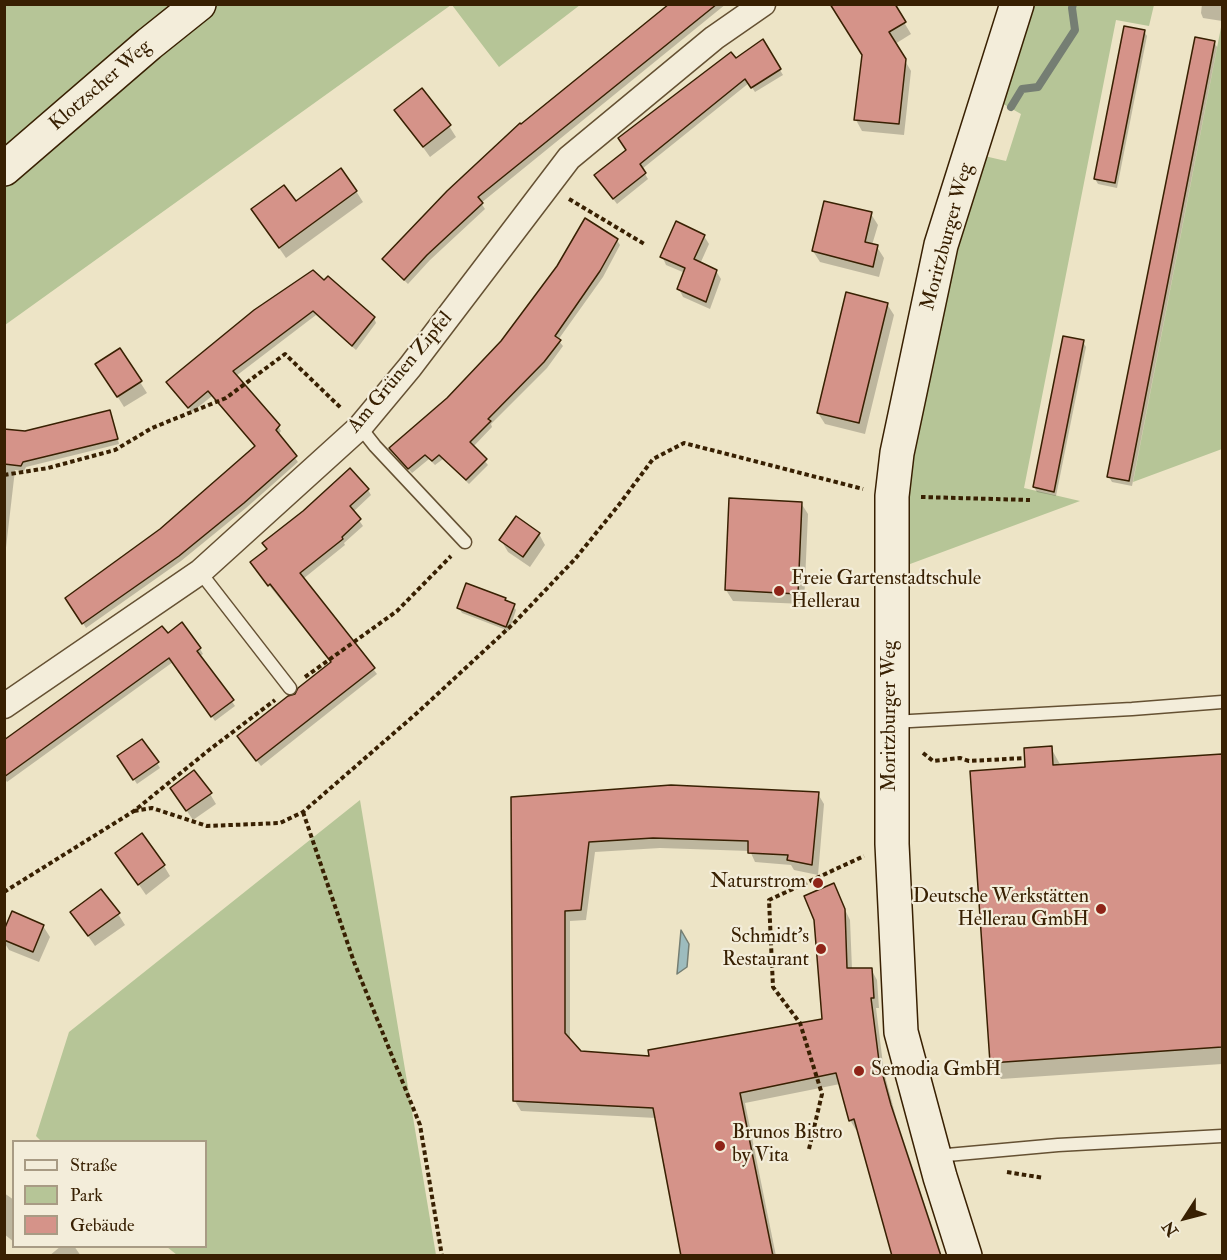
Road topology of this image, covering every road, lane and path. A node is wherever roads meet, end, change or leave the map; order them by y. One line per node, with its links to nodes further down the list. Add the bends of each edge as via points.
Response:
1 (199, 4): 4 (street, Klotzscher Weg)
2 (763, 4): 5 (street, Am Grünen Zipfel, via 714,38 569,158)
3 (1017, 4): 9 (street, Moritzburger Weg, via 941,245 897,453)
4 (4, 170)
5 (548, 186): 6 (path); 7 (street, Am Grünen Zipfel)
6 (646, 245)
7 (360, 427): 8 (path, via 285,354 226,398 152,428 115,450); 11 (lane); 12 (street, Am Grünen Zipfel)
8 (4, 475)
9 (892, 496): 10 (path); 16 (street, Moritzburger Weg); 18 (path, via 684,443 653,459 582,550 513,624)
10 (1030, 500)
11 (465, 542)
12 (200, 572): 13 (lane); 15 (street, Am Grünen Zipfel)
13 (290, 688)
14 (1222, 702): 16 (lane)
15 (4, 706)
16 (891, 737): 17 (path, via 933,760); 19 (street, Moritzburger Weg)
17 (1024, 758)
18 (303, 812): 20 (path, via 280,823 207,826 152,808 134,811); 26 (path, via 354,962 420,1125)
19 (892, 844): 22 (path, via 769,900 773,987 800,1023 822,1094); 23 (street, Moritzburger Weg, via 901,1032)
20 (4, 892)
21 (1222, 1136): 23 (lane)
22 (809, 1149)
23 (934, 1156): 27 (street, Moritzburger Weg)
24 (996, 1173): 25 (path)
25 (1044, 1178)
26 (442, 1256)
27 (965, 1256)

